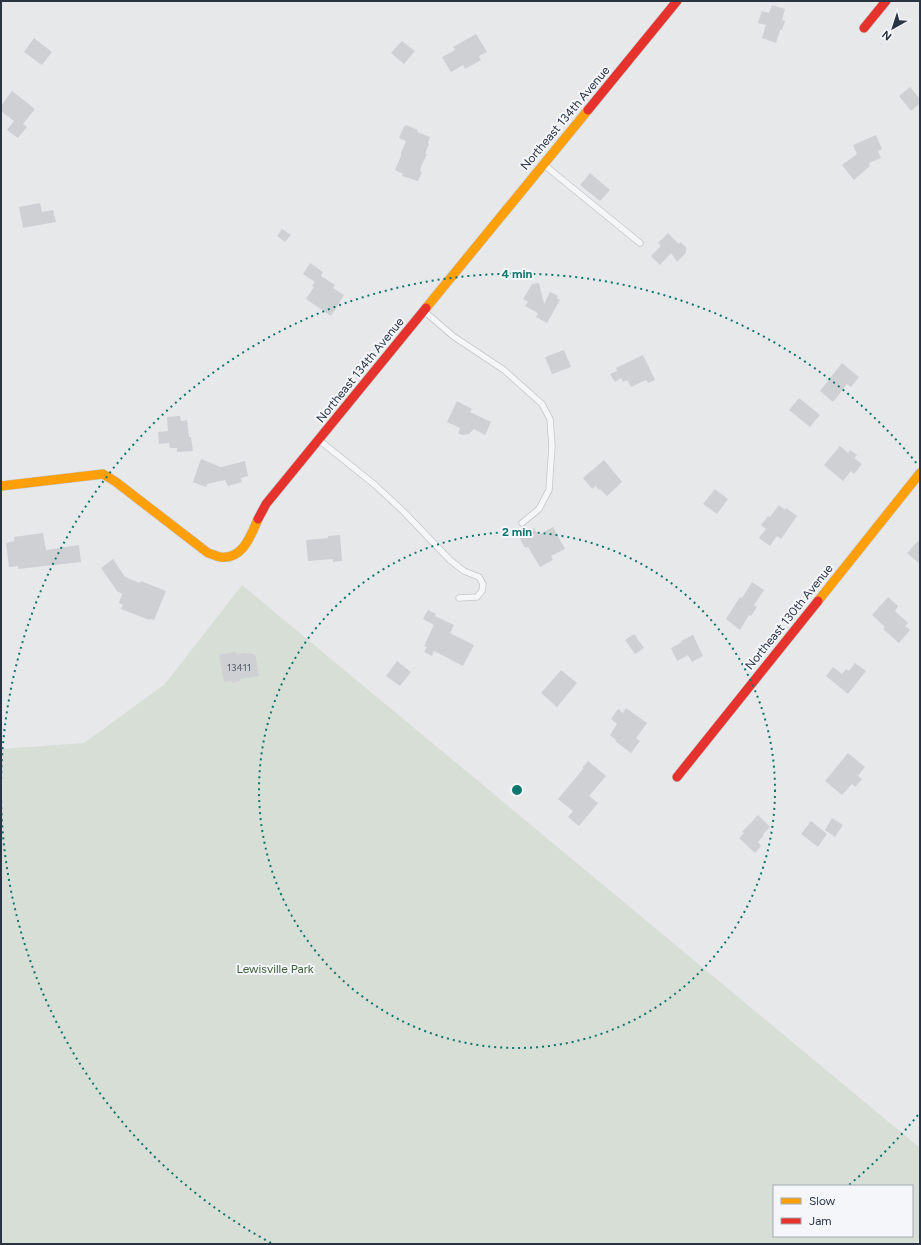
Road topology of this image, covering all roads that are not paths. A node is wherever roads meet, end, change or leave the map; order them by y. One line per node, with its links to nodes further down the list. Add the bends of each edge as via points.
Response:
1 (677, 1): 4 (street, Northeast 134th Avenue)
2 (886, 1): 3 (street)
3 (864, 28)
4 (542, 164): 5 (lane); 6 (street, Northeast 134th Avenue)
5 (640, 243)
6 (423, 311): 7 (street, Northeast 134th Avenue); 10 (lane, via 453,336 504,370 542,404 550,419 552,446 549,490 540,509)
7 (319, 440): 9 (street, Northeast 134th Avenue, via 266,504 248,543 231,556 215,556 208,553 103,474); 11 (lane, via 375,485 450,560 479,577 483,584 482,591 477,597)
8 (920, 473): 12 (street, Northeast 130th Avenue)
9 (1, 486)
10 (522, 523)
11 (459, 598)
12 (676, 777)

